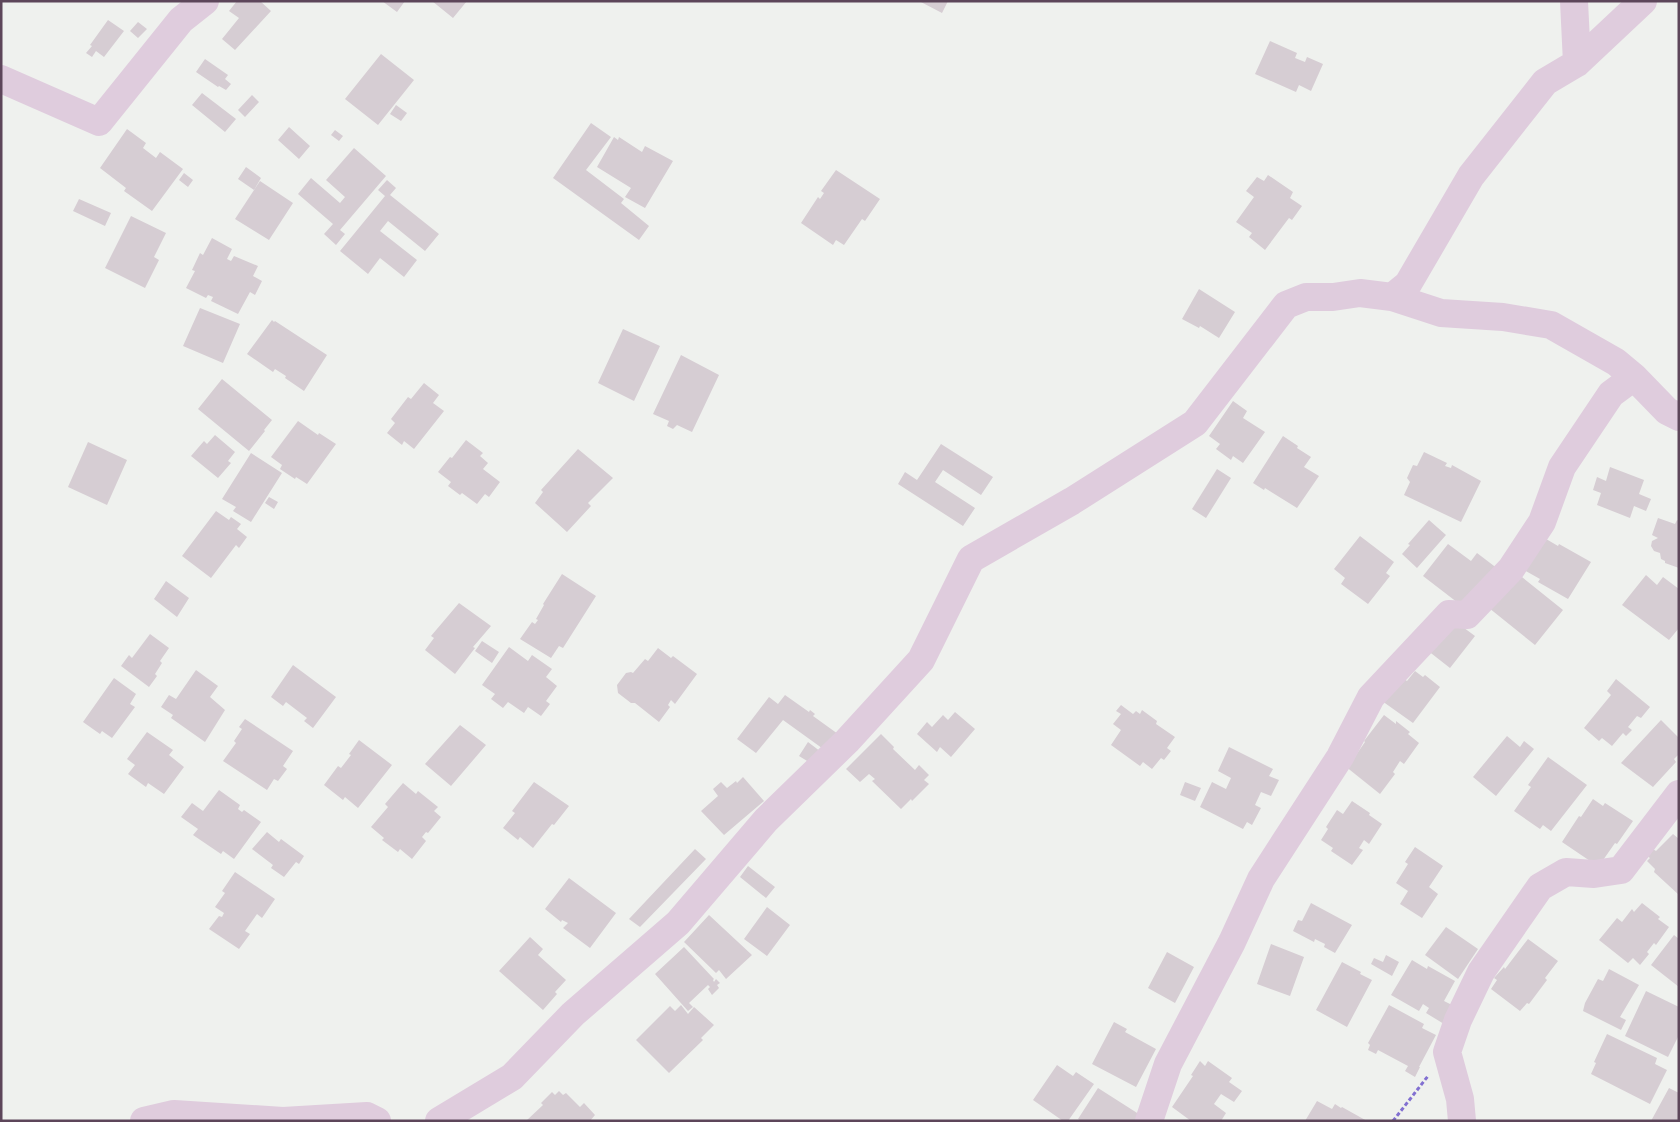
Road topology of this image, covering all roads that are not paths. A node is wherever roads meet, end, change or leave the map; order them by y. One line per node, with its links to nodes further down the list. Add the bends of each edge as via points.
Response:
1 (205, 1): 5 (street, via 181,20 99,122)
2 (1574, 1): 4 (street)
3 (1644, 1): 4 (street)
4 (1577, 63): 6 (street, via 1546,82 1528,103 1471,176 1408,284)
5 (1, 79)
6 (1392, 297): 7 (street, via 1441,313 1503,317 1551,326 1616,362); 12 (street, via 1360,293 1306,297 1286,305 1195,423 1072,501 970,559 921,660 847,741 766,820 678,923 573,1014 512,1077)
7 (1634, 377): 8 (street, via 1667,411); 13 (street, via 1611,394 1562,467 1542,522 1511,569 1467,615 1448,614 1372,697 1340,757 1262,879 1168,1064)
8 (1679, 417)
9 (1679, 794): 14 (street, via 1621,870 1594,874 1566,872 1540,887 1481,972 1447,1052 1460,1099)
10 (144, 1121): 11 (street, via 174,1114 283,1121 367,1116)
11 (377, 1121)
12 (439, 1121)
13 (1149, 1121)
14 (1462, 1121)

